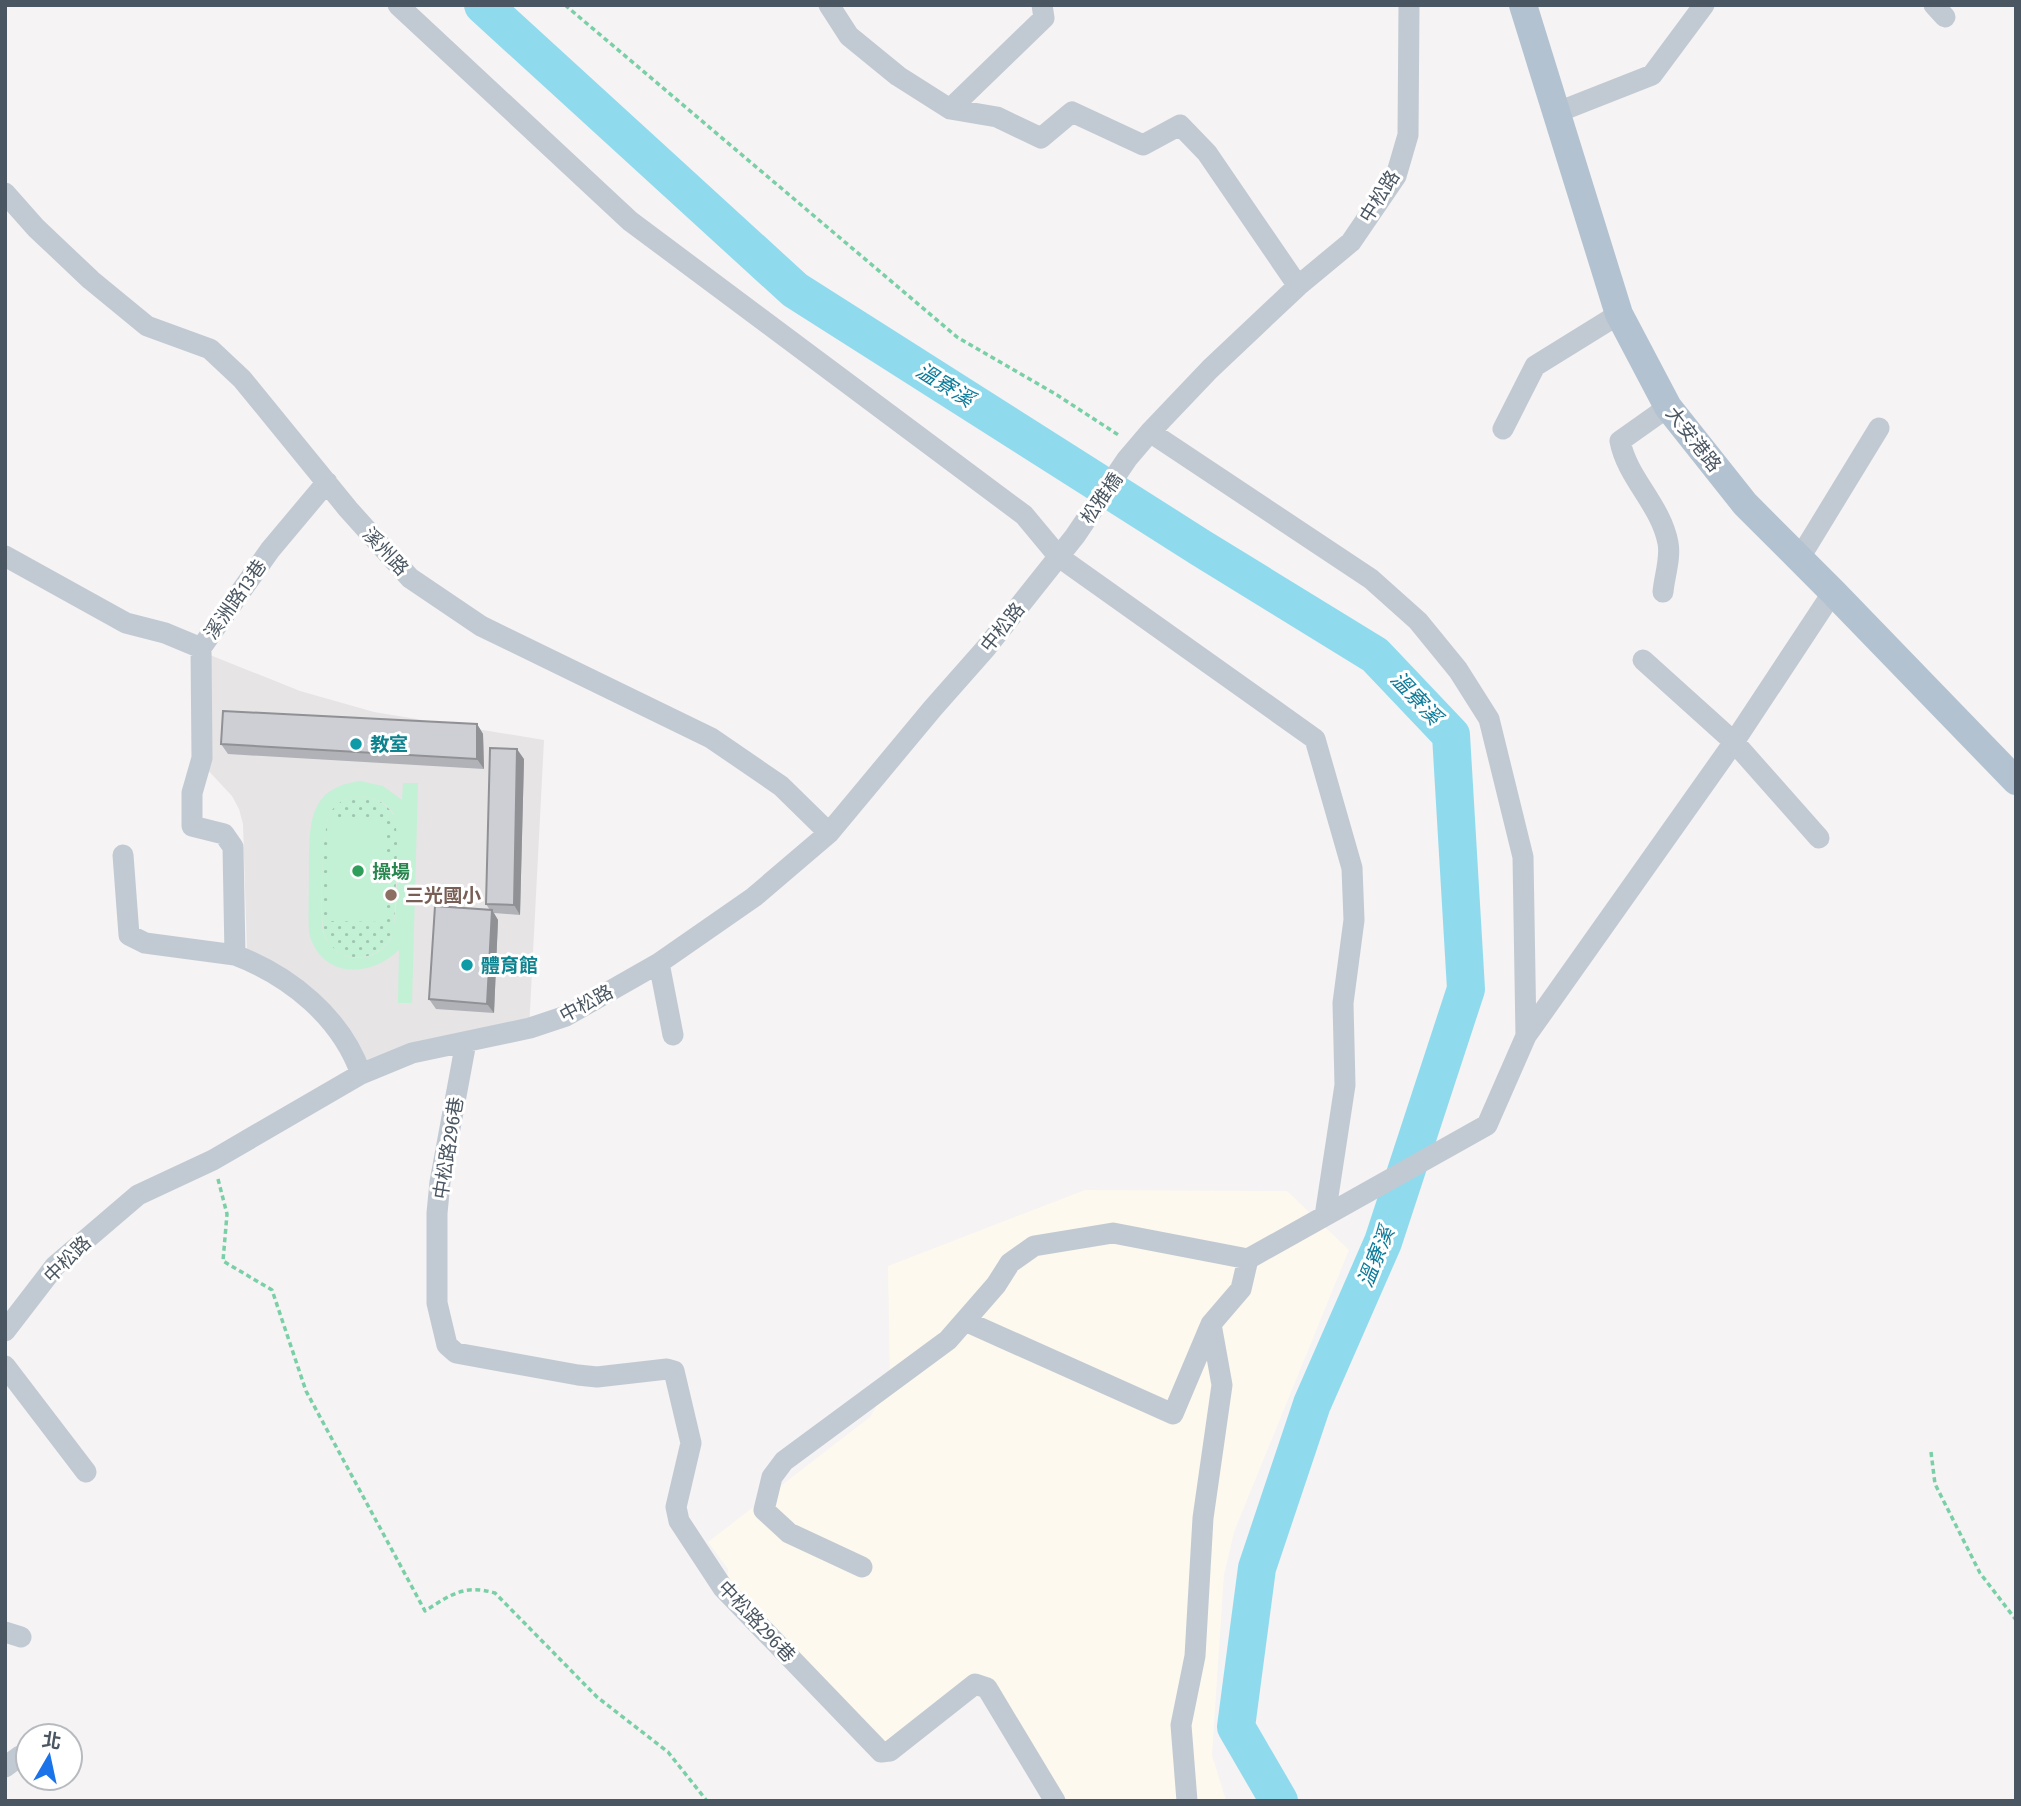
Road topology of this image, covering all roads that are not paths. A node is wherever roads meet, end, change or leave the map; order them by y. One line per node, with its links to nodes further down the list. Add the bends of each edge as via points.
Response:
1 (398, 5): 19 (street, via 630,221 1024,515)
2 (830, 5): 7 (street, via 849,36 898,76)
3 (1042, 5): 7 (street, via 1044,18)
4 (1409, 5): 10 (street, 中松路, via 1408,135 1396,176 1351,242)
5 (1523, 5): 8 (main road, 大安港路)
6 (1704, 5): 8 (street, via 1652,75)
7 (950, 109): 10 (street, via 997,117 1041,138 1072,112 1143,145 1180,125 1207,153)
8 (1558, 112): 11 (main road, 大安港路)
9 (5, 193): 16 (street, 溪州路, via 90,280 147,326 210,349 242,379)
10 (1298, 286): 15 (street, 中松路, via 1210,369)
11 (1619, 314): 12 (main road, 大安港路); 14 (street, via 1535,366)
12 (1668, 407): 20 (main road, 大安港路, via 1745,504); 21 (street, via 1620,441 1668,545)
13 (1880, 428): 20 (street)
14 (1503, 429)
15 (1138, 446): 17 (street, 松雅橋); 33 (street, via 1371,579 1418,621 1458,670 1489,719 1523,857)
16 (327, 482): 23 (street, 溪洲路13巷, via 270,550); 27 (street, 溪州路, via 410,578 481,626 711,738 781,786)
17 (1075, 536): 19 (street, 中松路)
18 (5, 556): 23 (street, 溪洲路13巷, via 126,623)
19 (1059, 557): 27 (street, 中松路); 36 (street, via 1315,739 1352,868 1354,920 1343,1003 1345,1086)
20 (1799, 559): 22 (main road, 大安港路)
21 (1663, 592)
22 (1833, 592): 25 (street); 26 (main road, 大安港路)
23 (201, 648): 30 (street, via 202,758 192,793 192,826 224,834 233,847)
24 (1643, 660): 25 (street)
25 (1734, 741): 28 (street); 33 (street)
26 (2016, 781)
27 (829, 833): 31 (street, 中松路, via 754,897)
28 (1819, 838)
29 (123, 856): 30 (street, via 129,934 145,943)
30 (235, 955): 35 (street, via 306,995 352,1051)
31 (659, 963): 32 (street); 34 (street, 中松路, via 566,1016)
32 (673, 1035)
33 (1526, 1036): 36 (street, via 1488,1125)
34 (466, 1042): 35 (street, 中松路, via 412,1053); 44 (street, 中松路296巷, via 438,1213 437,1303 450,1350 587,1376 674,1371 691,1443 677,1515 723,1588 881,1752 890,1751 975,1684 987,1688)
35 (360, 1074): 40 (street, 中松路, via 213,1160 138,1195 55,1266)
36 (1325, 1216): 37 (street)
37 (1248, 1259): 38 (street, via 1113,1233 1034,1247 1010,1263); 39 (street, via 1241,1289)
38 (965, 1321): 39 (street, via 1173,1414); 43 (street, via 948,1340 785,1461 772,1477 764,1510 789,1533)
39 (1211, 1324): 45 (street, via 1222,1385 1203,1518 1195,1657 1181,1726)
40 (5, 1331)
41 (5, 1366): 42 (street)
42 (86, 1472)
43 (862, 1567)
44 (1055, 1801)
45 (1186, 1801)

